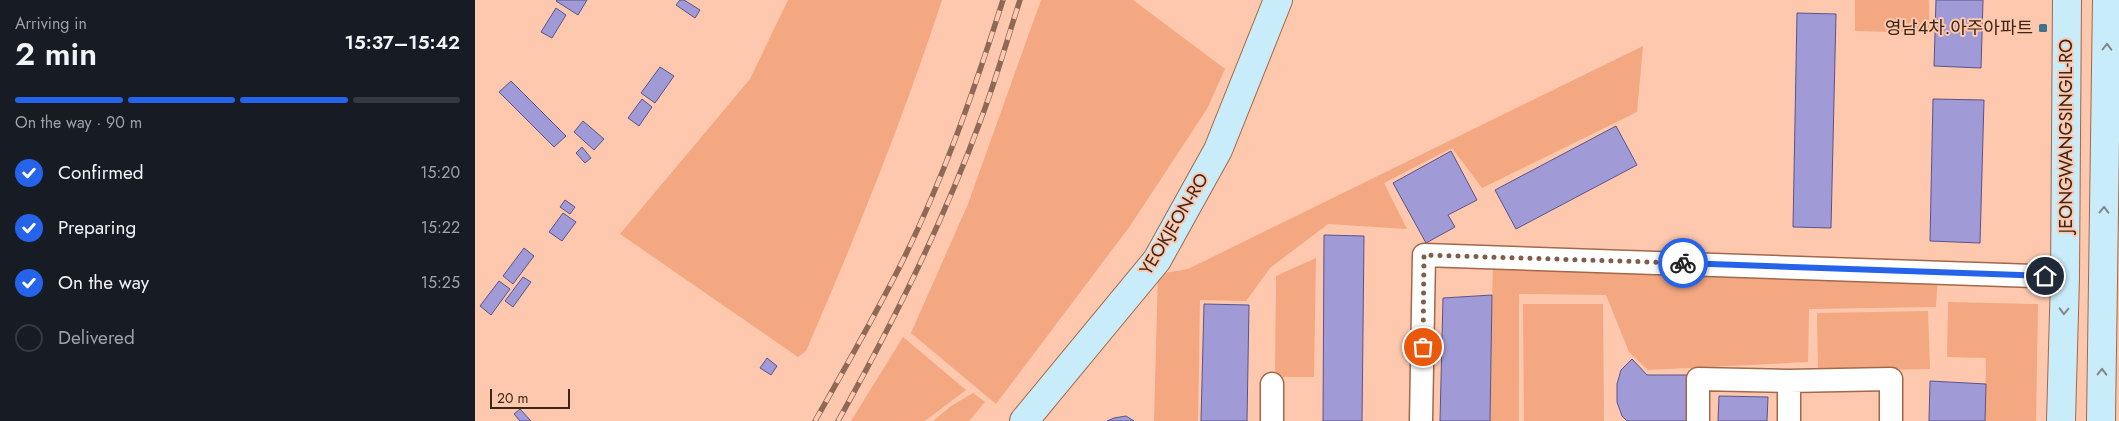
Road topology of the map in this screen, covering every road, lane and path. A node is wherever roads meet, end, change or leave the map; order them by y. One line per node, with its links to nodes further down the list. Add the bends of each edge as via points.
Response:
1 (1278, 0): 7 (street, YEOKJEON-RO, via 1218,150 1157,260)
2 (2067, 0): 4 (street, JEONGWANGSINGIL-RO)
3 (2107, 0): 14 (street, one-way to 3)
4 (2065, 277): 9 (street, via 1424,255); 13 (street, JEONGWANGSINGIL-RO, one-way to 13)
5 (1789, 380): 10 (street, via 1698,379); 11 (street); 12 (street, via 1891,379)
6 (1272, 384): 8 (street)
7 (1024, 421)
8 (1272, 421)
9 (1421, 421)
10 (1697, 421)
11 (1789, 421)
12 (1891, 421)
13 (2061, 421)
14 (2101, 421)

